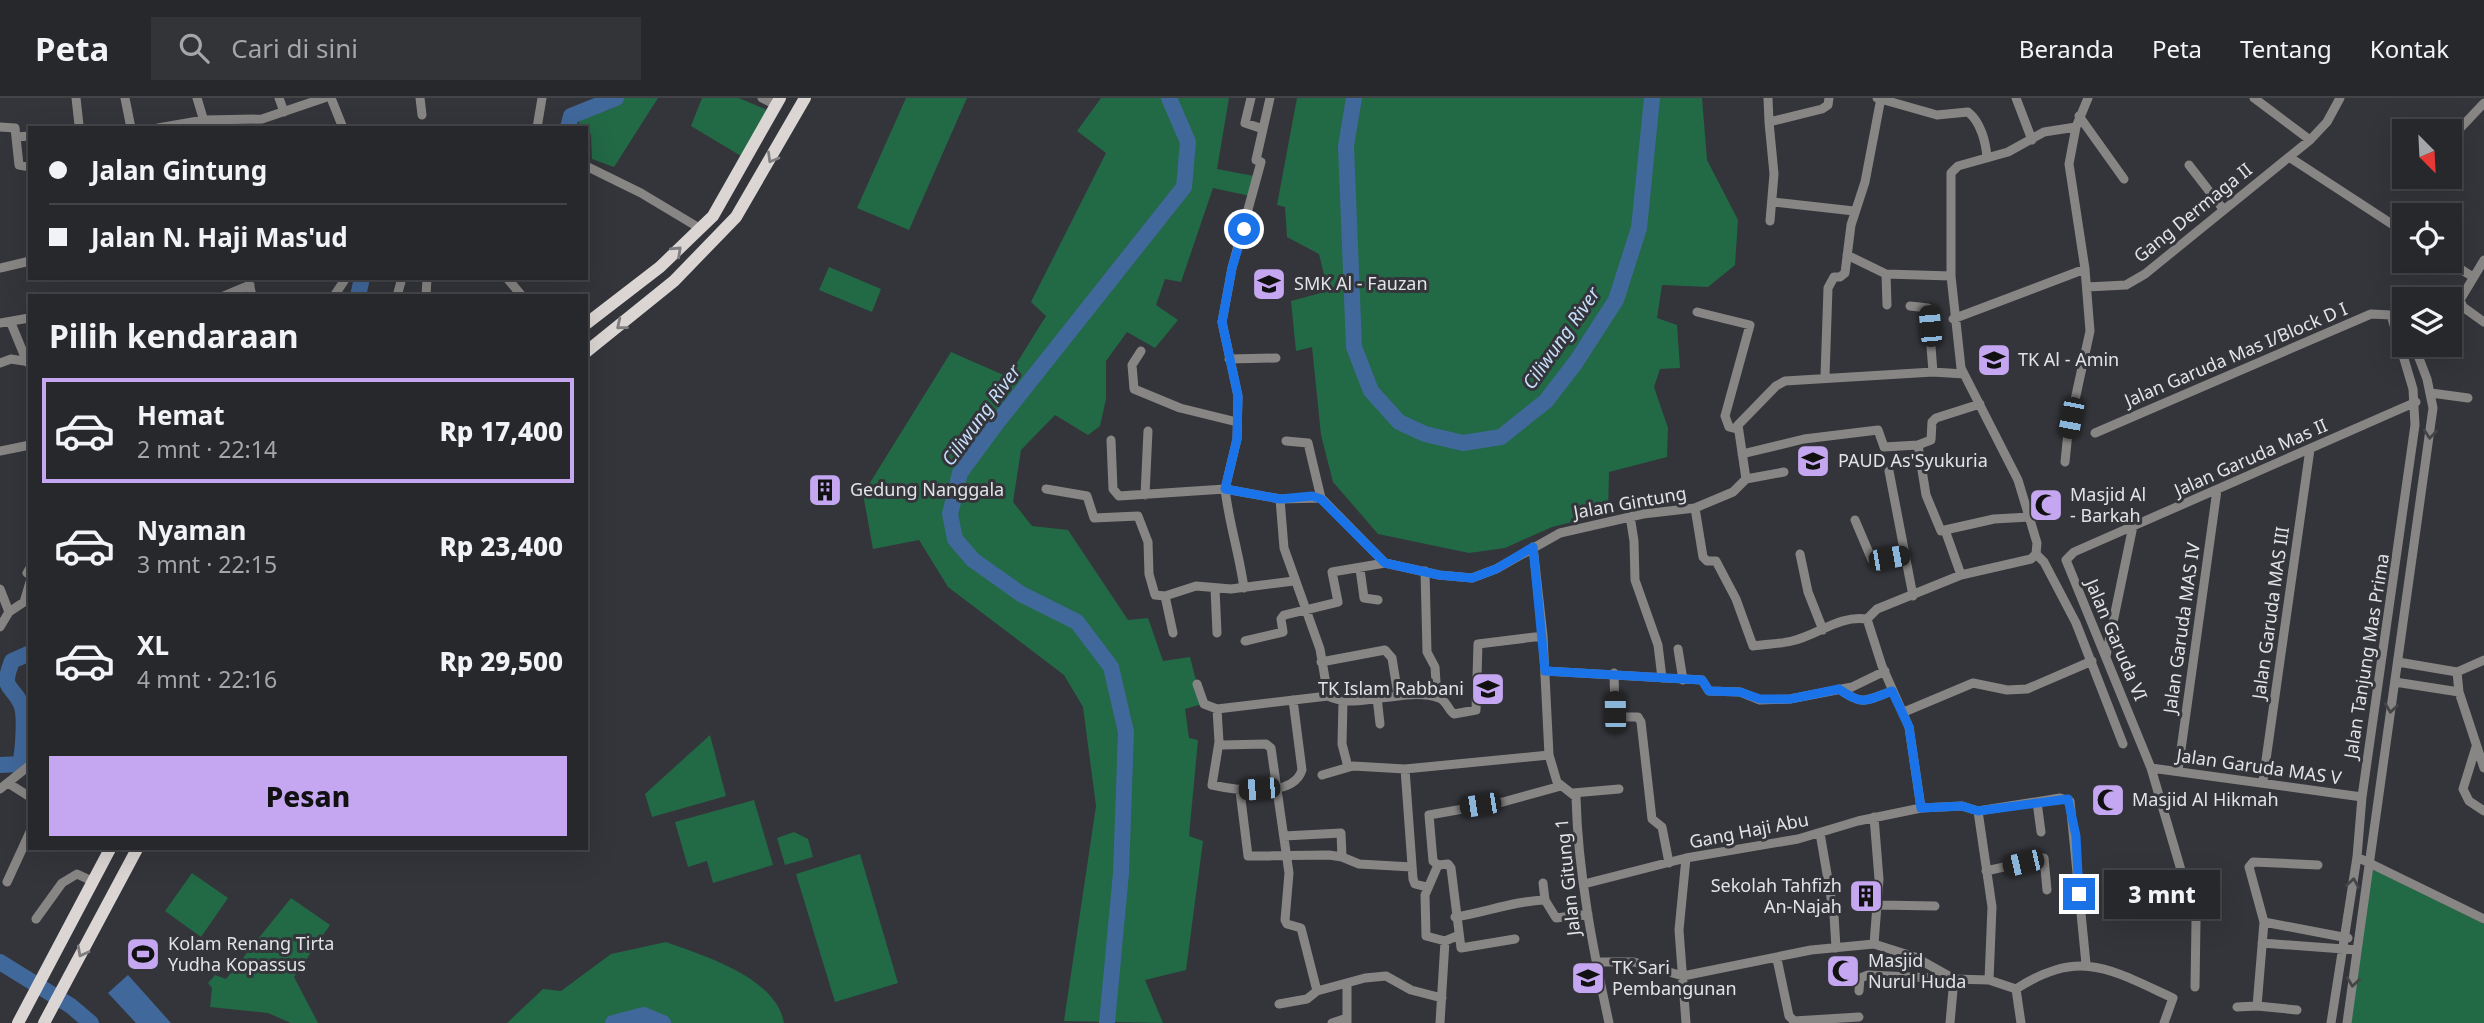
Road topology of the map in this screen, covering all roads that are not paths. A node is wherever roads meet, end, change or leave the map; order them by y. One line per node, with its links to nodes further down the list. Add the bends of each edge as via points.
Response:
1 (76, 98): 28 (street)
2 (125, 98): 29 (street)
3 (197, 98): 27 (street)
4 (279, 98): 22 (street)
5 (324, 98): 22 (street)
6 (331, 98): 31 (street)
7 (420, 98): 23 (street)
8 (542, 98): 32 (street)
9 (762, 98): 20 (street)
10 (805, 98): 77 (main road, one-way to 77, via 730,224 674,281)
11 (1251, 98): 36 (street, via 1245,123)
12 (1270, 98): 36 (street)
13 (1768, 98): 25 (street)
14 (1829, 98): 25 (street, via 1822,109)
15 (1879, 98): 42 (street, via 1937,115 1968,112 1986,145); 49 (street, via 1865,182)
16 (2016, 98): 39 (street)
17 (2088, 98): 24 (street)
18 (2254, 98): 40 (street)
19 (2340, 98): 40 (street, Gang Dermaga II)
20 (778, 101): 52 (main road, via 721,205)
21 (2484, 103): 33 (street)
22 (284, 112): 26 (street)
23 (422, 115)
24 (2079, 116): 34 (street); 46 (street)
25 (1769, 122): 47 (street)
26 (264, 123): 27 (street)
27 (205, 124): 30 (street)
28 (79, 126)
29 (131, 126)
30 (182, 126)
31 (342, 126)
32 (537, 126)
33 (2462, 126)
34 (2076, 127): 39 (street, via 2050,130); 57 (street, via 2069,164)
35 (0, 128): 38 (street, via 13,126)
36 (1263, 129): 81 (street, via 1256,160 1261,162 1223,315)
37 (28, 135): 38 (street)
38 (16, 137): 44 (street, via 19,166)
39 (2032, 140): 42 (street)
40 (2311, 140): 41 (street, Gang Dermaga II)
41 (2289, 157): 48 (street, Gang Dermaga II); 51 (street)
42 (1987, 158): 60 (street, via 1952,170)
43 (2189, 165): 48 (street)
44 (28, 167)
45 (588, 167): 52 (street)
46 (2124, 179)
47 (1773, 202): 49 (street); 50 (street)
48 (2223, 209): 64 (street, Gang Dermaga II, via 2132,283)
49 (1854, 211): 53 (street)
50 (1770, 221)
51 (2392, 224)
52 (701, 229): 73 (main road, one-way to 52)
53 (1847, 255): 59 (street); 86 (street, via 1845,273 1833,277 1828,288)
54 (2484, 260): 61 (street)
55 (28, 261): 56 (street)
56 (0, 268)
57 (2085, 269): 64 (street); 72 (street)
58 (2462, 269): 61 (street)
59 (1886, 274): 60 (street); 67 (street)
60 (1951, 276): 72 (street)
61 (2473, 276): 74 (street, via 2460,300)
62 (509, 280): 66 (street)
63 (249, 282): 65 (street)
64 (2087, 287): 102 (street, via 2090,331)
65 (228, 294)
66 (520, 294)
67 (1886, 305)
68 (1910, 306): 84 (street, via 1928,308)
69 (1697, 312): 92 (street, via 1750,325 1725,416 1729,427)
70 (2391, 315): 89 (street, Jalan Tanjung Mas Prima); 94 (street, Jalan Garuda Mas I/Block D I, via 2371,314)
71 (28, 318): 76 (street)
72 (1954, 319): 85 (street)
73 (588, 322)
74 (2484, 322)
75 (0, 323): 76 (street)
76 (11, 323): 82 (street)
77 (588, 350)
78 (1141, 351): 91 (street, via 1132,365 1134,389 1180,408)
79 (2418, 357): 87 (street, Jalan Tanjung Mas Prima)
80 (1276, 358): 81 (street)
81 (1229, 359): 91 (street, via 1238,396)
82 (28, 362): 83 (street, via 11,359)
83 (0, 363)
84 (1933, 372): 85 (street); 86 (street)
85 (1964, 374): 90 (street)
86 (1825, 376): 92 (street, via 1776,386)
87 (2431, 393): 88 (street); 118 (street, Jalan Tanjung Mas Prima, one-way to 118, via 2429,446)
88 (2468, 398)
89 (2416, 402): 99 (street, Jalan Garuda Mas II); 116 (street, Jalan Tanjung Mas Prima)
90 (1980, 404): 98 (street, via 1936,418 1931,440); 114 (street, via 2018,480)
91 (1237, 422): 107 (street)
92 (1737, 429): 101 (street)
93 (1148, 431): 109 (street)
94 (2095, 433)
95 (1111, 440): 109 (street, via 1114,493)
96 (1286, 441): 111 (street, via 1308,443)
97 (28, 445): 100 (street)
98 (1918, 445): 101 (street, via 1884,447 1877,430); 119 (street, via 1926,495 1941,531)
99 (2310, 449): 108 (street, Jalan Garuda Mas II); 183 (street, Jalan Garuda MAS III)
100 (0, 451)
101 (1742, 454): 105 (street)
102 (2065, 462)
103 (1889, 471): 123 (street)
104 (1784, 472): 105 (street)
105 (1746, 479): 112 (street, Jalan Gintung, via 1732,492)
106 (1046, 489): 134 (street, via 1087,496 1094,518 1138,516 1148,542 1153,594)
107 (1225, 489): 109 (street); 110 (street); 131 (street)
108 (2217, 490): 117 (street, Jalan Garuda Mas II); 181 (street, Jalan Garuda MAS IV)
109 (1145, 495)
110 (1280, 499): 111 (street); 129 (street, via 1284,548)
111 (1321, 499): 124 (street)
112 (1695, 508): 113 (street, Jalan Gintung); 141 (street, via 1703,557 1716,561 1754,646 1794,641)
113 (1630, 516): 120 (street, Jalan Gintung, via 1560,533); 156 (street, via 1634,580 1658,645)
114 (2030, 517): 119 (street); 122 (street)
115 (1855, 520): 123 (street, via 1872,560)
116 (2403, 524): 118 (street); 192 (street, Jalan Tanjung Mas Prima)
117 (2133, 526): 125 (street, Jalan Garuda Mas II, via 2074,552); 147 (street)
118 (2416, 527): 151 (street, Jalan Tanjung Mas Prima)
119 (1945, 530): 128 (street)
120 (1533, 547): 127 (street, Jalan Gintung, via 1472,578); 144 (street)
121 (1800, 554): 141 (street)
122 (2036, 554): 128 (street); 149 (street, via 2071,612)
123 (1904, 555): 135 (street)
124 (1385, 563): 126 (street, Jalan Gintung); 127 (street, Jalan Gintung)
125 (2066, 564): 147 (street, Jalan Garuda VI)
126 (1360, 569): 136 (street, via 1363,598); 137 (street, Jalan Gintung, via 1332,572 1338,602)
127 (1425, 571): 166 (street, via 1427,652 1435,667)
128 (1961, 575): 135 (street)
129 (1294, 581): 131 (street); 137 (street)
130 (1215, 587): 131 (street); 134 (street, via 1196,586); 143 (street)
131 (1244, 587)
132 (28, 588): 138 (street, via 22,605)
133 (0, 589): 138 (street)
134 (1165, 596): 142 (street)
135 (1913, 596): 139 (street, via 1877,609)
136 (1378, 600)
137 (1305, 609): 145 (street, Jalan Gintung, via 1282,617 1283,632); 150 (street)
138 (9, 612): 140 (street)
139 (1867, 619): 141 (street, via 1850,619); 153 (street)
140 (0, 627)
141 (1823, 630)
142 (1173, 633)
143 (1217, 633)
144 (1543, 636): 152 (street); 166 (street, via 1478,644 1476,710 1452,714)
145 (1245, 641)
146 (1678, 649): 157 (street)
147 (2106, 656): 178 (street, Jalan Garuda VI)
148 (2484, 660): 154 (street)
149 (2092, 661): 170 (street, via 2027,690 1973,683); 173 (street)
150 (1321, 662): 163 (street, via 1385,650 1392,658); 164 (street)
151 (2398, 662): 154 (street); 158 (street, Jalan Tanjung Mas Prima)
152 (1545, 671): 155 (street); 175 (street)
153 (1885, 671): 160 (street); 161 (street)
154 (2457, 671): 162 (street)
155 (1614, 673): 156 (street); 208 (street, via 1615,713 1636,716 1641,722 1652,819 1662,827)
156 (1662, 678): 157 (street)
157 (1684, 680): 160 (street, via 1702,680 1709,691 1740,692 1760,699 1790,699)
158 (2395, 682): 162 (street); 209 (street, Jalan Tanjung Mas Prima, one-way to 209)
159 (1198, 684): 169 (street, via 1204,704)
160 (1839, 689): 161 (street, via 1857,702)
161 (1892, 691): 170 (street)
162 (2459, 692): 174 (street)
163 (1398, 695): 165 (street); 166 (street)
164 (1328, 696): 167 (street); 168 (street)
165 (1377, 697): 168 (street); 171 (street)
166 (1437, 697)
167 (1293, 700): 169 (street); 186 (street, via 1303,770 1291,786)
168 (1343, 701): 177 (street, via 1342,744)
169 (1217, 709): 172 (street)
170 (1904, 712): 194 (street)
171 (1380, 724)
172 (1219, 742): 186 (street, via 1226,746 1269,745); 189 (street, via 1212,785)
173 (2123, 744)
174 (2476, 746): 179 (street); 196 (street, via 2463,789 2469,801)
175 (1549, 755): 180 (street); 185 (street)
176 (28, 767): 184 (street)
177 (1348, 767): 180 (street); 182 (street)
178 (2151, 768): 181 (street, Jalan Garuda MAS V); 247 (street, Jalan Garuda VI, via 2196,921)
179 (2484, 768)
180 (1405, 769): 212 (street)
181 (2178, 771): 183 (street, Jalan Garuda MAS V)
182 (1322, 775)
183 (2263, 781): 192 (street, Jalan Garuda MAS V)
184 (8, 783): 187 (street); 191 (street)
185 (1561, 786): 190 (street, Jalan Gitung 1); 210 (street, via 1429,815 1433,861)
186 (1278, 788): 189 (street); 201 (street)
187 (0, 789)
188 (1619, 789): 190 (street)
189 (1240, 791): 206 (street, via 1248,856)
190 (1573, 793): 217 (street, Jalan Gitung 1)
191 (28, 796)
192 (2362, 797): 205 (street, Jalan Tanjung Mas Prima)
193 (2037, 802): 195 (street, Gang Haji Abu); 198 (street); 242 (street, Gang Haji Abu, via 2060,798 2071,802)
194 (1921, 808): 195 (street, Gang Haji Abu, via 1962,806); 197 (street, Gang Haji Abu)
195 (1978, 811): 213 (street)
196 (2484, 811)
197 (1874, 817): 199 (street, Gang Haji Abu); 222 (street)
198 (2041, 832)
199 (1820, 833): 207 (street, Gang Haji Abu); 237 (street)
200 (28, 836): 214 (street)
201 (1284, 836): 204 (street, via 1342,834); 206 (street)
202 (109, 850): 215 (main road)
203 (136, 850): 224 (main road)
204 (1342, 857): 206 (street); 212 (street, via 1359,864)
205 (2357, 857): 209 (street); 231 (street, Jalan Tanjung Mas Prima, one-way to 205)
206 (1287, 858): 249 (street, via 1285,920 1301,928)
207 (1686, 859): 208 (street, Gang Haji Abu); 243 (street, via 1679,930)
208 (1669, 863): 217 (street, Gang Haji Abu)
209 (2369, 863): 228 (street); 233 (street, Jalan Tanjung Mas Prima)
210 (1438, 865): 218 (street); 226 (street, via 1451,868)
211 (2318, 865): 229 (street, via 2250,863)
212 (1412, 867): 218 (street, via 1415,884)
213 (1986, 871): 219 (street, via 2043,858); 245 (street, via 1992,907)
214 (7, 881)
215 (92, 881): 221 (main road); 227 (street, via 77,874 62,884)
216 (1543, 883): 220 (street)
217 (1584, 884): 225 (street, Jalan Gitung 1)
218 (1427, 887): 234 (street, via 1426,937)
219 (2047, 890)
220 (1545, 900): 225 (street, via 1556,918); 226 (street, via 1512,901 1491,911)
221 (82, 901): 224 (main road); 259 (main road)
222 (1879, 905): 223 (street); 236 (street)
223 (1935, 906)
224 (102, 913): 260 (main road, one-way to 260)
225 (1588, 914): 241 (street, Jalan Gitung 1)
226 (1455, 917): 230 (street)
227 (36, 919)
228 (2484, 919)
229 (2264, 922): 231 (street); 235 (street)
230 (1457, 936): 232 (street, via 1463,948); 234 (street)
231 (2344, 937): 233 (street); 238 (street, Jalan Tanjung Mas Prima)
232 (1515, 939)
233 (2358, 939): 239 (street, Jalan Tanjung Mas Prima)
234 (1445, 942): 251 (street)
235 (2262, 943): 238 (street); 253 (street)
236 (1874, 944): 237 (street); 244 (street, via 1915,957)
237 (1836, 948): 240 (street)
238 (2342, 949): 239 (street); 268 (street, Jalan Tanjung Mas Prima)
239 (2357, 950): 269 (street, Jalan Tanjung Mas Prima, one-way to 269)
240 (1777, 959): 243 (street); 258 (street)
241 (1598, 962): 243 (street, via 1634,962); 263 (street, Jalan Gitung 1)
242 (2086, 964): 248 (street, via 2046,972); 267 (street, via 2173,998)
243 (1683, 976): 264 (street)
244 (1955, 979): 245 (street); 250 (street, via 1868,975 1861,978); 265 (street)
245 (1989, 981): 248 (street)
246 (1348, 985): 249 (street); 251 (street, via 1386,976 1411,990); 257 (street)
247 (2195, 987)
248 (2017, 989): 266 (street)
249 (1317, 991): 252 (street, via 1307,999)
250 (1859, 991)
251 (1441, 998): 262 (street)
252 (1279, 1004)
253 (2258, 1006): 254 (street); 255 (street)
254 (2237, 1007)
255 (2297, 1010)
256 (1859, 1017): 258 (street)
257 (1347, 1020): 261 (street)
258 (1791, 1021)
259 (18, 1023)
260 (44, 1023)
261 (1332, 1023)
262 (1440, 1023)
263 (1609, 1023)
264 (1686, 1023)
265 (1950, 1023)
266 (2021, 1023)
267 (2164, 1023)
268 (2331, 1023)
269 (2347, 1023)

